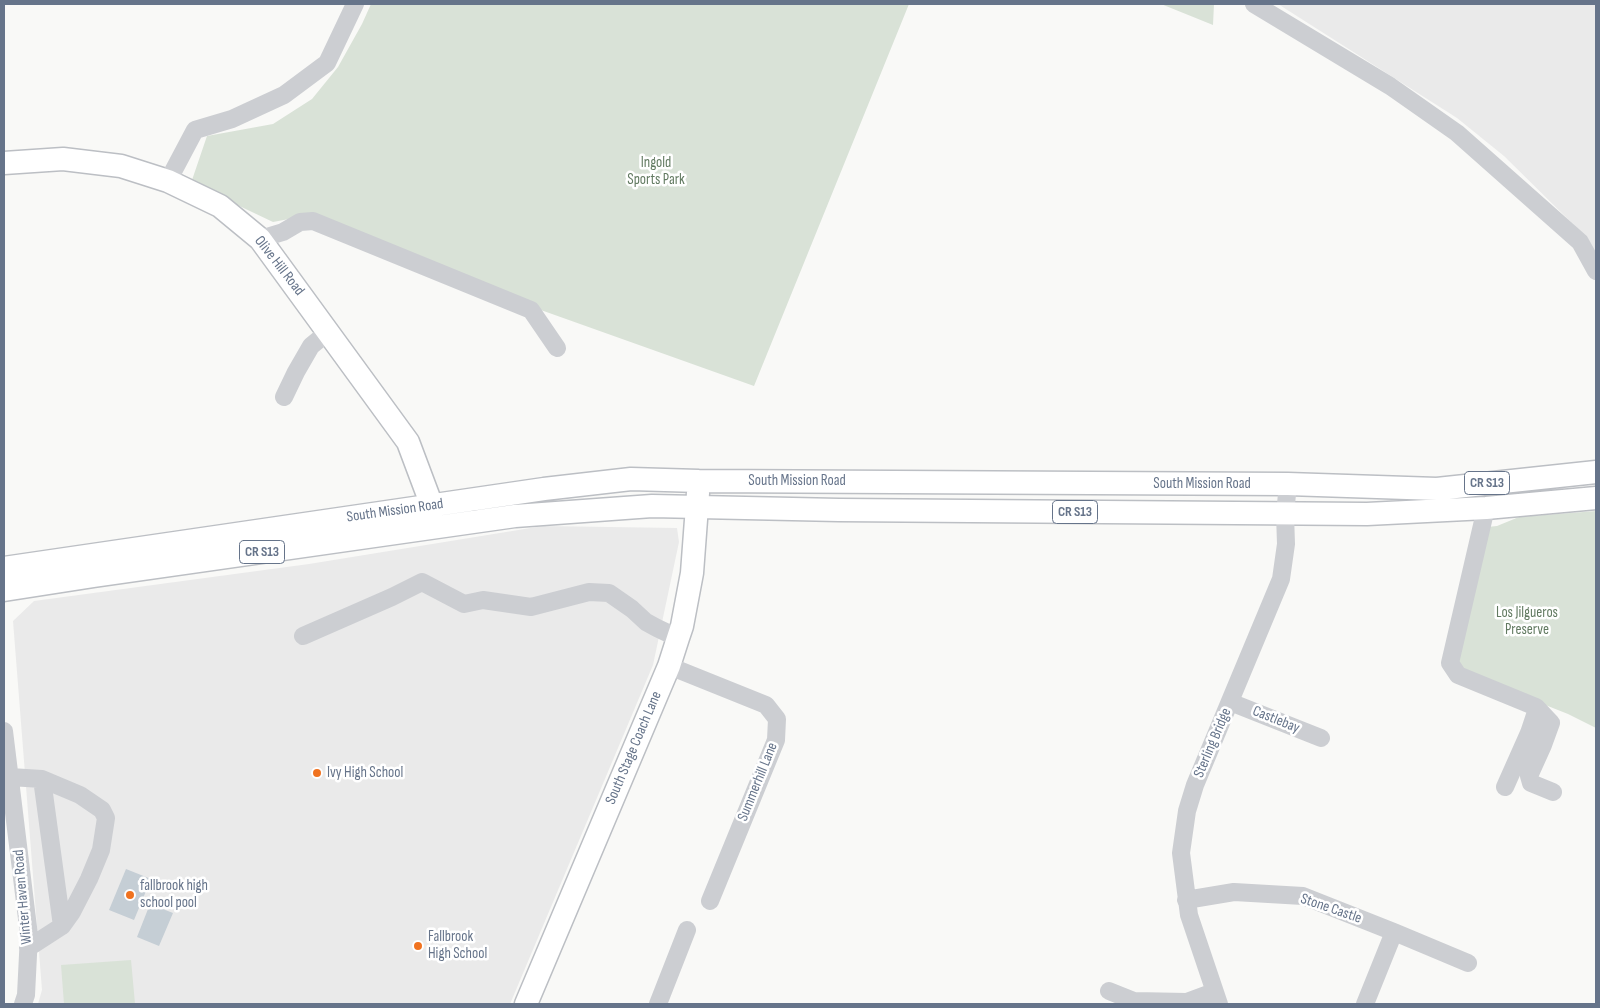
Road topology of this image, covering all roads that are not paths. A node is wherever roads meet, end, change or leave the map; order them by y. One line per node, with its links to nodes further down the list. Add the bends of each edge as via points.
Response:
1 (355, 4): 4 (street, via 327,63 284,95 232,120 195,130)
2 (1254, 4): 6 (street, via 1390,86 1457,132 1580,242)
3 (4, 163): 4 (main road, Olive Hill Road, via 63,159 121,166)
4 (168, 181): 5 (main road, Olive Hill Road, via 220,206)
5 (260, 239): 7 (main road, Olive Hill Road); 8 (street, via 284,232 300,222 313,221 531,310)
6 (1596, 271)
7 (328, 332): 9 (street, via 311,346); 14 (main road, Olive Hill Road, via 408,442)
8 (557, 348)
9 (284, 397)
10 (1596, 472): 12 (main road, South Mission Road / CR S13, via 1438,488)
11 (699, 481): 12 (main road, South Mission Road / CR S13); 14 (main road, South Mission Road / CR S13, via 631,479); 15 (main road, South Stage Coach Lane)
12 (1288, 484): 17 (street, Sterling Bridge)
13 (1596, 498): 16 (main road, South Mission Road / CR S13)
14 (432, 506): 18 (main road, Olive Hill Road); 19 (main road, South Mission Road / CR S13)
15 (697, 507): 17 (main road, South Mission Road / CR S13); 18 (main road, South Mission Road / CR S13, via 652,506 524,516); 22 (main road, South Stage Coach Lane, via 692,573)
16 (1486, 508): 17 (main road, South Mission Road / CR S13); 25 (street, via 1450,663 1458,675)
17 (1285, 514): 24 (street, Sterling Bridge, via 1286,544 1281,579)
18 (431, 529): 20 (main road, South Mission Road / CR S13)
19 (4, 568)
20 (4, 590)
21 (304, 636): 22 (street, via 422,582 464,604 483,600 532,607 589,592 609,593 646,622)
22 (678, 638): 23 (main road, South Stage Coach Lane)
23 (669, 666): 34 (street, Summerhill Lane, via 766,705 777,719 776,740); 43 (main road, South Stage Coach Lane)
24 (1230, 702): 27 (street, Castlebay); 33 (street, Sterling Bridge, via 1187,811 1181,853)
25 (1538, 709): 30 (street); 31 (street, via 1551,723 1529,776 1531,782)
26 (4, 731): 28 (street, Winter Haven Road)
27 (1321, 738)
28 (7, 778): 29 (street); 32 (street, Winter Haven Road)
29 (42, 779): 35 (street); 35 (street, via 80,795 102,810 106,818 101,850 89,879)
30 (1505, 787)
31 (1553, 792)
32 (10, 832): 38 (street, Winter Haven Road, via 29,935)
33 (1186, 900): 37 (street, Stone Castle, via 1234,892 1303,896); 41 (street, Sterling Bridge)
34 (710, 901)
35 (62, 926): 38 (street)
36 (687, 930): 44 (street)
37 (1394, 932): 39 (street, Stone Castle); 45 (street)
38 (28, 948): 42 (street, Winter Haven Road)
39 (1468, 963)
40 (1109, 991): 41 (street, via 1134,1001 1187,1002)
41 (1216, 998)
42 (23, 1004)
43 (526, 1004)
44 (658, 1004)
45 (1365, 1004)

